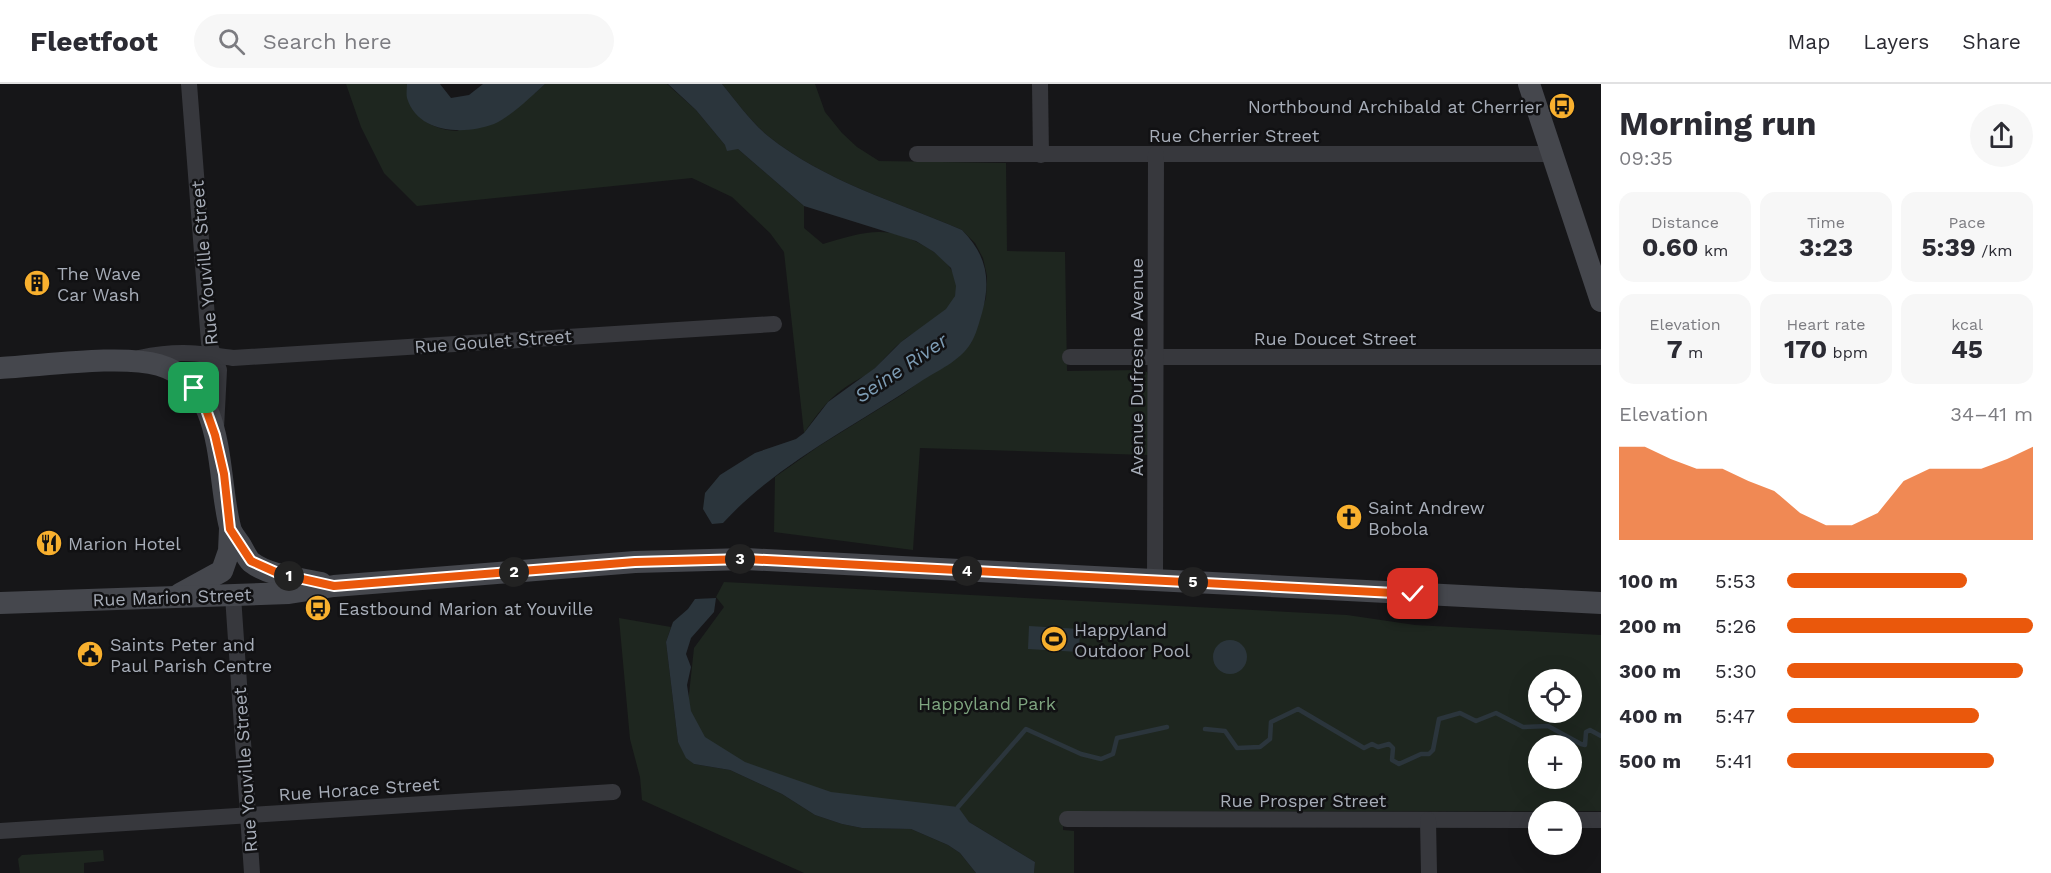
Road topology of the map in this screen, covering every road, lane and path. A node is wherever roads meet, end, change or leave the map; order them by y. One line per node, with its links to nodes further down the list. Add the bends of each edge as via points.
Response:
1 (189, 84): 10 (street, Rue Youville Street)
2 (1040, 84): 7 (street)
3 (1529, 84): 6 (main road)
4 (916, 154): 7 (street, Rue Cherrier Street)
5 (1156, 154): 6 (street, Rue Cherrier Street); 7 (street, Rue Cherrier Street); 13 (street, Avenue Dufresne Avenue)
6 (1551, 154): 8 (main road)
7 (1041, 155)
8 (1601, 301)
9 (774, 324): 10 (street, Rue Goulet Street, via 233,358)
10 (213, 355): 14 (street, Rue Goulet Street, via 172,351); 16 (street, Rue Youville Street, via 219,370)
11 (1070, 357): 13 (street, Rue Doucet Street)
12 (1601, 357): 13 (street, Rue Doucet Street)
13 (1156, 358): 18 (street, Avenue Dufresne Avenue)
14 (129, 360): 15 (main road); 16 (main road, via 160,365 181,375 203,401)
15 (0, 368)
16 (215, 435): 17 (main road, Rue Youville Street)
17 (230, 529): 19 (main road, Rue Youville Street, via 251,561 280,574); 20 (main road, via 222,571)
18 (1155, 580): 19 (main road, Rue Marion Street, via 746,559 635,562); 23 (main road, Rue Marion Street)
19 (334, 586): 21 (main road, Rue Marion Street)
20 (176, 596): 21 (main road, Rue Marion Street); 22 (main road, Rue Marion Street)
21 (233, 596): 25 (street, Rue Youville Street)
22 (0, 603)
23 (1601, 603)
24 (614, 792): 25 (street, Rue Horace Street)
25 (248, 815): 31 (street, Rue Horace Street); 32 (street, Rue Youville Street)
26 (1067, 819): 27 (street, Rue Prosper Street)
27 (1428, 820): 28 (street, Rue Prosper Street); 33 (street)
28 (1528, 820)
29 (1582, 820): 30 (street)
30 (1601, 820)
31 (0, 831)
32 (252, 873)
33 (1429, 873)

